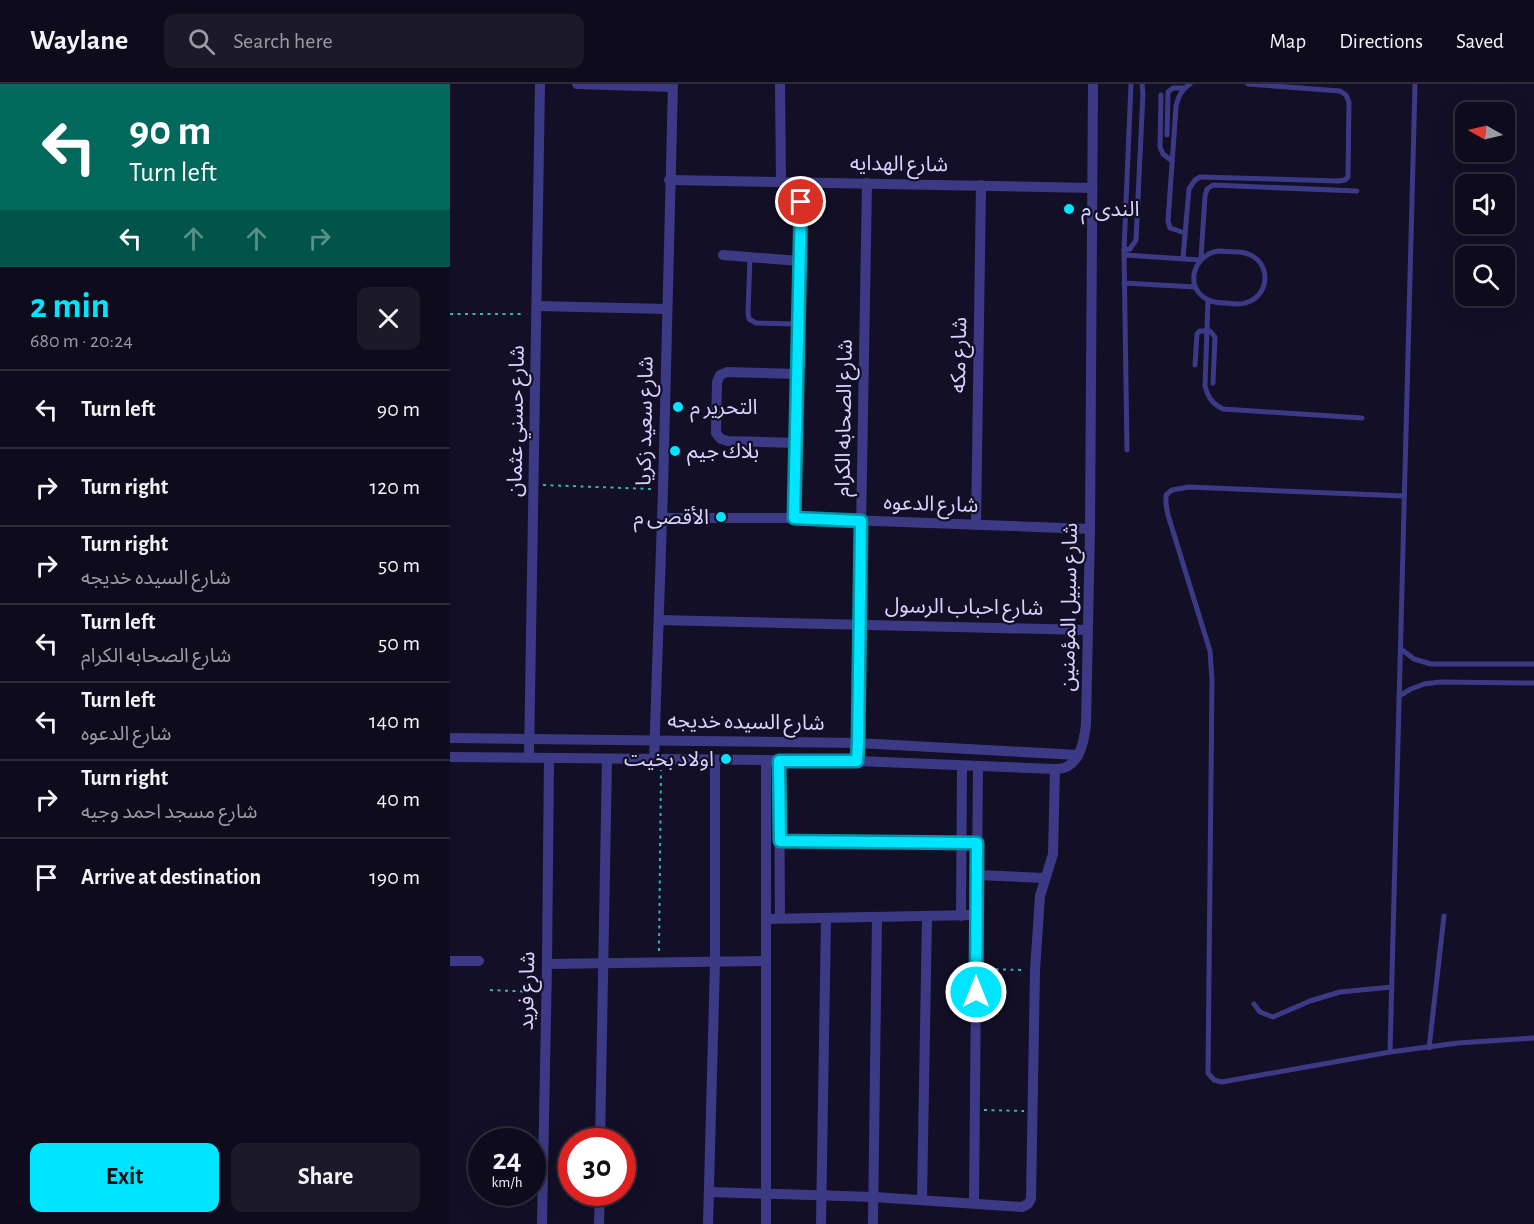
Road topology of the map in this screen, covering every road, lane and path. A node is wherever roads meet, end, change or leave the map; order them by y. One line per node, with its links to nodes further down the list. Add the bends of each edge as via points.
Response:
1 (540, 84): 33 (street, شارع حسني عثمان)
2 (577, 84): 10 (street)
3 (780, 84): 16 (street)
4 (1093, 84): 20 (street, شارع سبيل المؤمنين)
5 (1131, 84): 23 (lane)
6 (1142, 84): 23 (lane, via 1136,240)
7 (1190, 84): 11 (lane)
8 (1248, 84): 22 (lane, via 1340,91 1346,95 1348,177 1339,181 1200,177 1189,189)
9 (1415, 84): 45 (lane)
10 (673, 86): 15 (street, شارع سعيد زكريا)
11 (1184, 88): 13 (lane, via 1168,92); 14 (lane, via 1176,107)
12 (1161, 95): 14 (lane, via 1160,147)
13 (1167, 135)
14 (1172, 160): 22 (lane, via 1168,224 1173,231)
15 (669, 180): 16 (street, شارع الهدايه); 32 (street, شارع سعيد زكريا)
16 (780, 182): 17 (street, شارع الهدايه)
17 (801, 183): 18 (street, شارع الهدايه); 28 (street)
18 (867, 183): 19 (street, شارع الهدايه); 48 (street, شارع الصحابه الكرام)
19 (981, 184): 20 (street, شارع الهدايه); 49 (street, شارع مكه)
20 (1092, 188): 50 (street, شارع سبيل المؤمنين)
21 (1357, 191): 27 (lane, via 1213,185 1204,196)
22 (1185, 233): 26 (lane)
23 (1124, 253): 26 (lane); 29 (lane)
24 (723, 255): 25 (street)
25 (750, 257): 28 (street); 35 (lane, via 749,319 756,323)
26 (1183, 258): 27 (lane)
27 (1201, 259): 30 (lane, via 1193,275); 31 (lane, via 1218,251 1249,254 1260,262 1265,275 1263,289 1248,303)
28 (799, 261): 35 (street)
29 (1124, 283): 30 (lane); 42 (lane)
30 (1196, 287): 31 (lane)
31 (1208, 300): 36 (lane)
32 (667, 309): 33 (street); 44 (street, شارع سعيد زكريا)
33 (537, 310): 34 (path); 43 (street, شارع حسني عثمان)
34 (450, 314)
35 (798, 324): 38 (street)
36 (1207, 330): 37 (lane, via 1197,334); 39 (lane, via 1215,337); 40 (lane, via 1205,386 1215,405 1223,409)
37 (1195, 365)
38 (798, 374): 41 (street); 41 (street, via 727,372 717,382 716,433 721,439)
39 (1213, 383)
40 (1362, 418)
41 (796, 444): 47 (street)
42 (1127, 450)
43 (534, 485): 44 (path); 59 (street, شارع حسني عثمان)
44 (663, 490): 46 (street, شارع سعيد زكريا)
45 (1404, 496): 54 (lane); 103 (lane, via 1181,487 1166,495 1208,645 1212,680 1208,1073 1222,1082)
46 (662, 518): 47 (street, شارع الدعوه); 51 (street, شارع سعيد زكريا)
47 (794, 518): 48 (street, شارع الدعوه)
48 (861, 521): 49 (street, شارع الدعوه); 52 (street, شارع الصحابه الكرام)
49 (976, 525): 50 (street, شارع الدعوه)
50 (1090, 529): 53 (street, شارع سبيل المؤمنين)
51 (659, 620): 52 (street, شارع احباب الرسول); 60 (street, شارع سعيد زكريا)
52 (859, 624): 53 (street, شارع احباب الرسول); 61 (street, شارع الصحابه الكرام)
53 (1087, 630): 62 (street, شارع سبيل المؤمنين, via 1086,724)
54 (1401, 649): 55 (lane, via 1414,659 1431,664); 57 (lane)
55 (1534, 664)
56 (1534, 683): 57 (lane, via 1440,682 1424,684)
57 (1399, 696): 97 (lane)
58 (450, 738): 59 (street, شارع السيده خديجه)
59 (530, 739): 60 (street, شارع السيده خديجه); 64 (street, شارع حسني عثمان)
60 (655, 741): 61 (street, شارع السيده خديجه); 67 (street, شارع سعيد زكريا)
61 (858, 743): 62 (street, شارع السيده خديجه); 71 (street, شارع الصحابه الكرام)
62 (1078, 755): 74 (street, via 1066,768)
63 (450, 757): 64 (street, شارع السيده خديجه)
64 (529, 758): 65 (street, شارع السيده خديجه)
65 (549, 758): 66 (street, شارع السيده خديجه); 94 (street, شارع فريد)
66 (607, 759): 67 (street, شارع السيده خديجه); 92 (street)
67 (657, 759): 68 (street, شارع السيده خديجه); 93 (path)
68 (715, 760): 69 (street, شارع السيده خديجه); 90 (street)
69 (766, 760): 70 (street, شارع السيده خديجه); 87 (street)
70 (779, 761): 71 (street, شارع السيده خديجه); 75 (street)
71 (857, 761): 72 (street, شارع السيده خديجه)
72 (962, 767): 73 (street, شارع السيده خديجه); 76 (street)
73 (978, 767): 74 (street, شارع السيده خديجه); 77 (street)
74 (1055, 769): 79 (street, via 1053,854)
75 (780, 841): 76 (street); 85 (street)
76 (962, 843): 77 (street); 82 (street)
77 (977, 843): 78 (street)
78 (977, 875): 79 (street); 80 (street)
79 (1045, 878): 96 (street, via 1039,902)
80 (976, 915): 82 (street); 95 (street)
81 (927, 916): 82 (street); 84 (street); 112 (street)
82 (961, 916)
83 (1444, 916): 102 (lane)
84 (877, 917): 86 (street); 111 (street)
85 (780, 918): 86 (street); 87 (street)
86 (826, 918): 110 (street)
87 (766, 919): 91 (street)
88 (450, 961): 89 (street)
89 (479, 961)
90 (715, 962): 91 (street); 93 (street); 108 (street)
91 (765, 962): 109 (street)
92 (604, 963): 93 (street); 94 (street); 107 (street)
93 (659, 963)
94 (547, 964): 99 (street, شارع فريد)
95 (976, 968): 96 (path); 104 (street)
96 (1035, 970): 105 (street)
97 (1392, 987): 100 (lane, via 1340,992 1273,1017); 103 (lane)
98 (490, 990): 99 (path)
99 (547, 992): 106 (street, شارع فريد)
100 (1254, 1004)
101 (1534, 1038): 102 (lane)
102 (1429, 1048): 103 (lane)
103 (1390, 1052)
104 (976, 1109): 105 (path); 113 (street)
105 (1032, 1112): 113 (street, via 1028,1204 1022,1207)
106 (544, 1128)
107 (600, 1128)
108 (709, 1192): 109 (street); 118 (street)
109 (767, 1194): 110 (street); 119 (street)
110 (822, 1196): 111 (street); 120 (street)
111 (874, 1197): 112 (street); 121 (street)
112 (922, 1200): 113 (street)
113 (974, 1203)
114 (542, 1206): 116 (street, شارع فريد)
115 (600, 1206): 117 (street)
116 (542, 1224)
117 (599, 1224)
118 (708, 1224)
119 (766, 1224)
120 (821, 1224)
121 (873, 1224)

